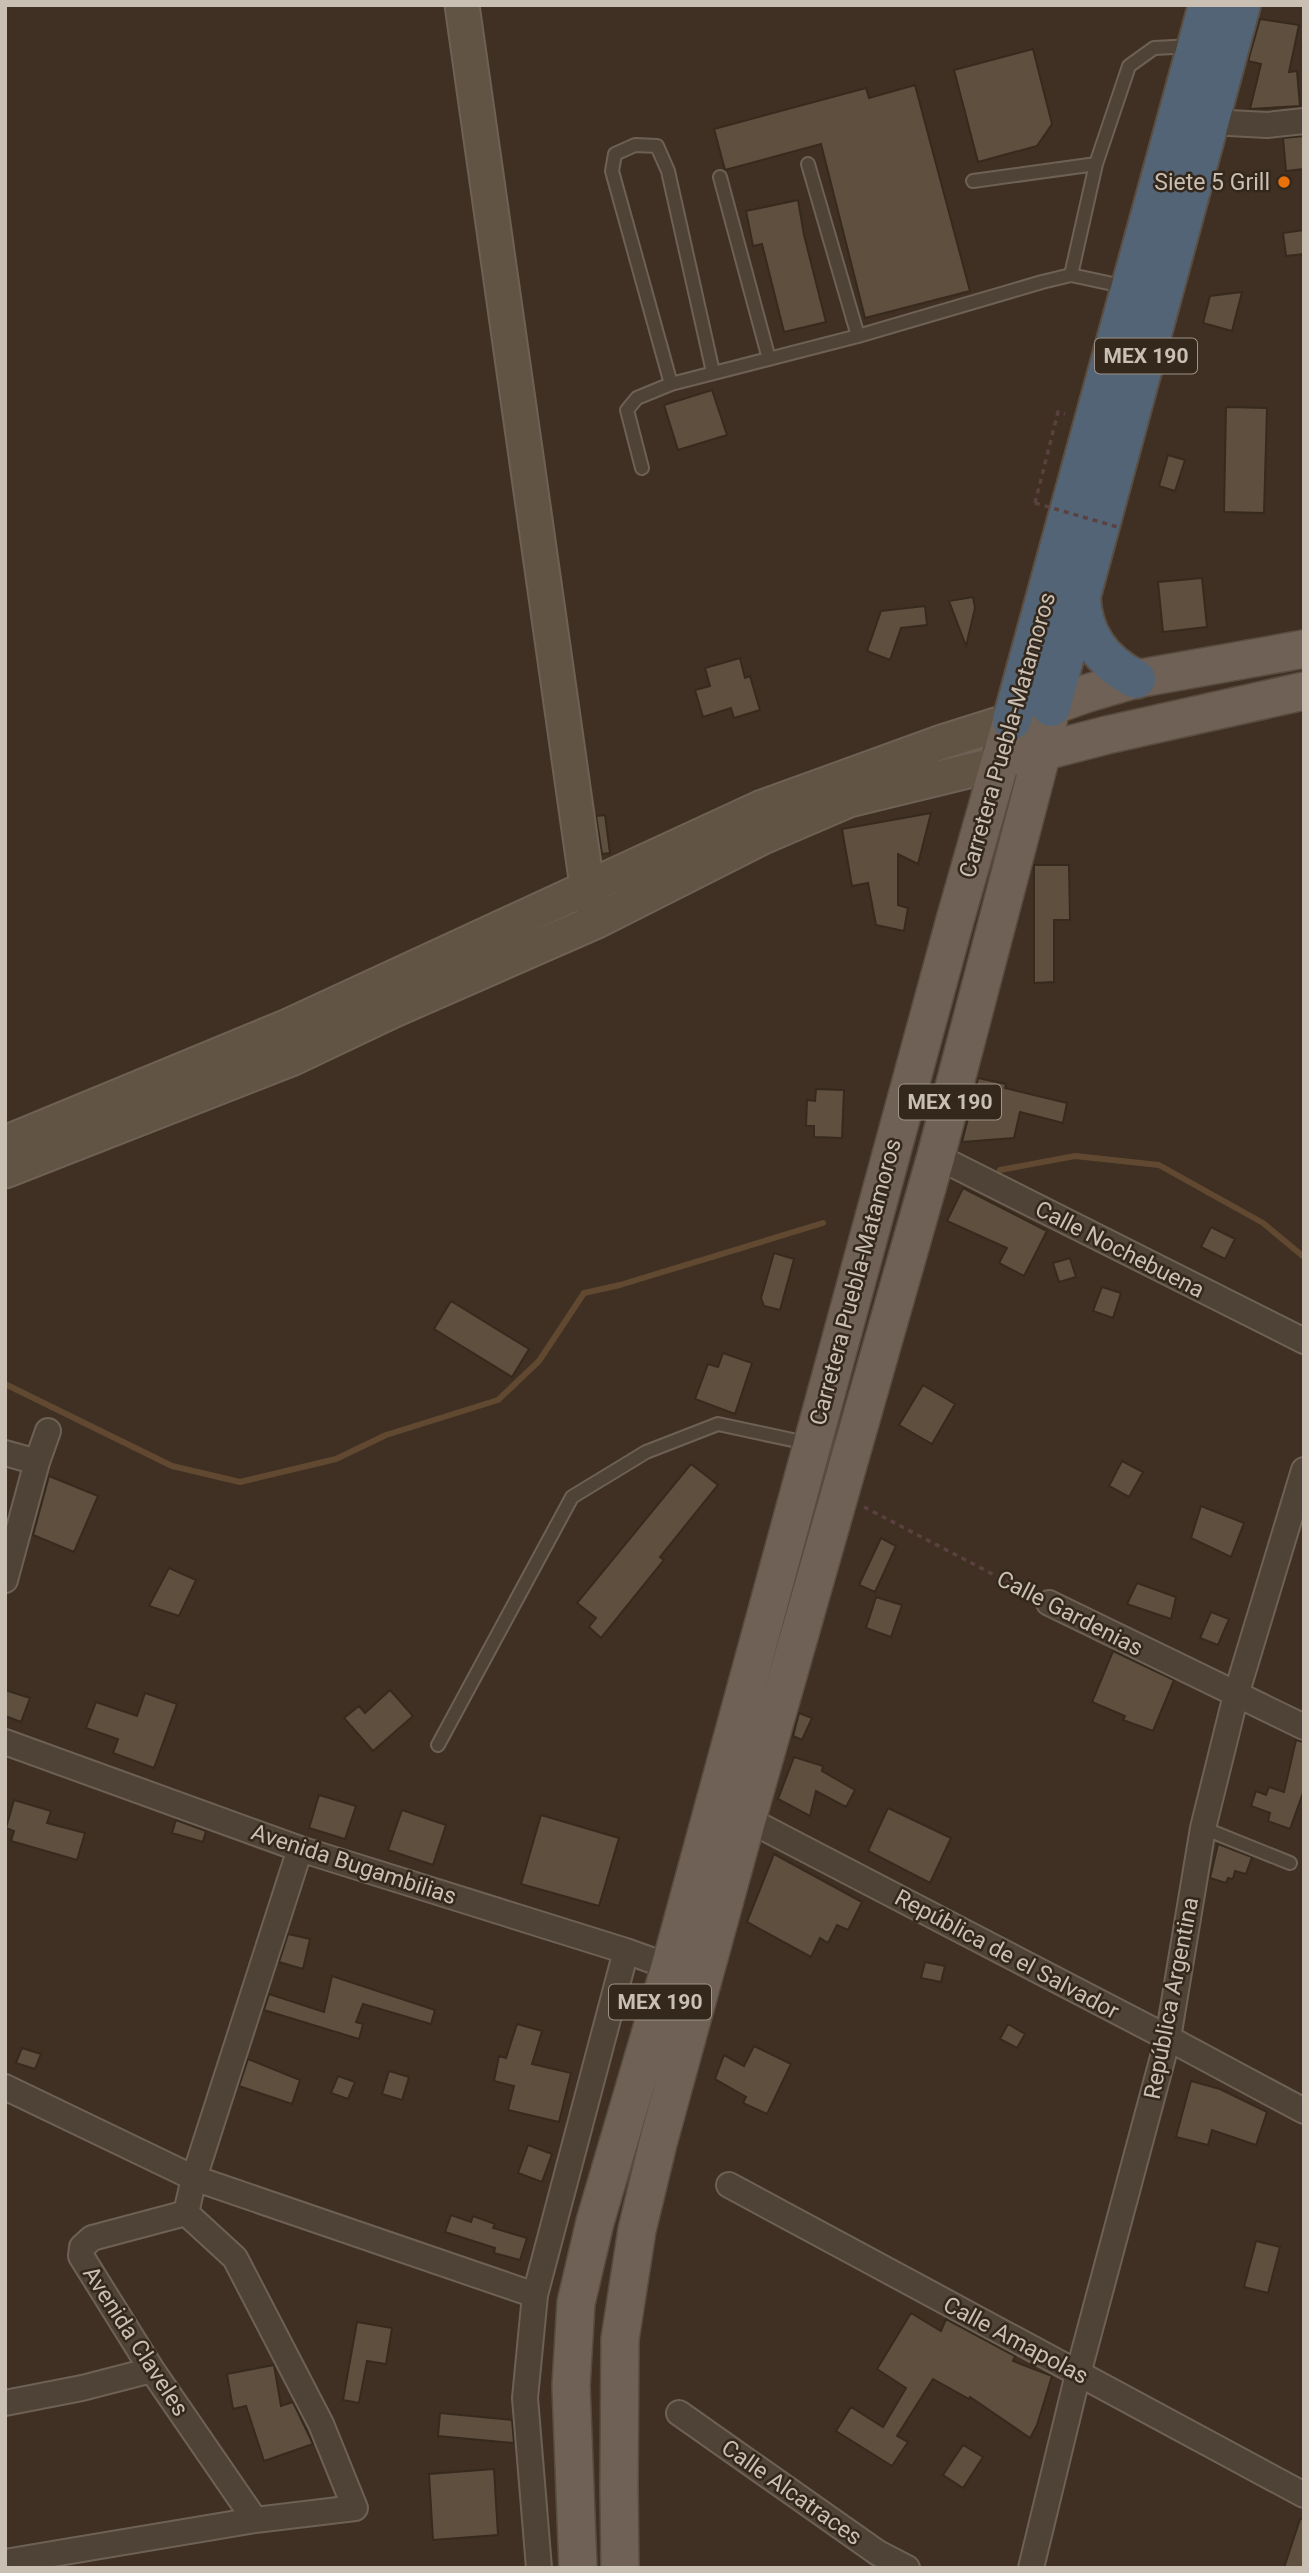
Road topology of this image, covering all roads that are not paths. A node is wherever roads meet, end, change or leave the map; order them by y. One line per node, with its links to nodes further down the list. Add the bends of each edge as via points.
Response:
1 (462, 5): 28 (street)
2 (1208, 5): 4 (highway, Carretera Puebla-Matamoros / MEX 190)
3 (1241, 5): 6 (highway, Carretera Puebla-Matamoros / MEX 190)
4 (1197, 46): 8 (lane, via 1154,48 1129,66); 12 (highway, Carretera Puebla-Matamoros / MEX 190)
5 (1304, 121): 6 (street, via 1267,125)
6 (1210, 122): 18 (highway, Carretera Puebla-Matamoros / MEX 190)
7 (808, 164): 13 (lane)
8 (1096, 164): 10 (lane); 11 (lane)
9 (720, 177): 14 (lane)
10 (973, 181)
11 (1071, 275): 12 (lane); 13 (lane)
12 (1129, 288): 23 (highway, Carretera Puebla-Matamoros / MEX 190)
13 (858, 336): 14 (lane)
14 (769, 359): 15 (lane)
15 (713, 372): 16 (lane); 16 (lane, via 668,171 657,146 635,145 615,154 612,171)
16 (671, 384): 17 (lane, via 637,398 627,410)
17 (642, 468)
18 (1081, 594): 20 (highway, via 1084,622 1097,648 1114,667); 22 (highway, Carretera Puebla-Matamoros / MEX 190)
19 (1304, 649): 20 (main road)
20 (1146, 678): 22 (main road); 24 (main road)
21 (1304, 691): 24 (main road)
22 (1051, 707): 23 (main road); 25 (main road, Carretera Puebla-Matamoros / MEX 190)
23 (1012, 720): 26 (main road, Carretera Puebla-Matamoros / MEX 190); 27 (street)
24 (1167, 722): 25 (main road)
25 (1042, 752): 26 (main road); 31 (main road, Carretera Puebla-Matamoros / MEX 190)
26 (1001, 763): 27 (street); 35 (main road, Carretera Puebla-Matamoros / MEX 190)
27 (900, 772): 28 (street, via 760,808); 29 (street)
28 (587, 886): 29 (street); 30 (street, via 288,1026)
29 (597, 921): 32 (street, via 291,1059)
30 (5, 1143)
31 (936, 1156): 33 (street, Calle Nochebuena); 45 (main road, Carretera Puebla-Matamoros / MEX 190)
32 (5, 1171)
33 (1304, 1341)
34 (48, 1431): 37 (street)
35 (811, 1444): 44 (lane, via 718,1424 646,1452 572,1497); 50 (main road, Carretera Puebla-Matamoros / MEX 190)
36 (5, 1453): 37 (street)
37 (37, 1462): 39 (street)
38 (1304, 1470): 41 (street, República Argentina)
39 (5, 1580)
40 (1049, 1603): 41 (street, Calle Gardenias)
41 (1236, 1695): 42 (street, Calle Gardenias); 46 (street, República Argentina)
42 (1304, 1727)
43 (5, 1742): 47 (street, Avenida Bugambilias)
44 (438, 1745)
45 (747, 1819): 51 (main road, Carretera Puebla-Matamoros / MEX 190); 52 (street, República de el Salvador)
46 (1203, 1828): 48 (lane); 52 (street, República Argentina)
47 (300, 1849): 49 (street, Avenida Bugambilias); 55 (street)
48 (1290, 1863)
49 (626, 1951): 50 (street, Avenida Bugambilias); 58 (street)
50 (670, 1967): 51 (street, Avenida Bugambilias); 68 (main road, Carretera Puebla-Matamoros / MEX 190, via 595,2222 576,2303 571,2386)
51 (705, 1979): 69 (main road, Carretera Puebla-Matamoros / MEX 190, via 637,2230 621,2339)
52 (1168, 2038): 54 (street, República de el Salvador); 60 (street, República Argentina)
53 (5, 2087): 55 (street)
54 (1304, 2111)
55 (194, 2178): 57 (street); 58 (street)
56 (729, 2185): 60 (street, Calle Amapolas)
57 (186, 2213): 59 (street, Avenida Claveles, via 92,2238 82,2247 81,2256); 64 (street, via 235,2258 321,2424 355,2508)
58 (535, 2295): 67 (street, via 525,2398)
59 (152, 2370): 61 (street); 64 (street, Avenida Claveles)
60 (1078, 2374): 63 (street, Calle Amapolas); 71 (street, República Argentina)
61 (5, 2403)
62 (679, 2413): 70 (street, Calle Alcatraces, via 878,2553)
63 (1304, 2495)
64 (255, 2520): 65 (street)
65 (54, 2561): 66 (street)
66 (5, 2562)
67 (539, 2568)
68 (578, 2568)
69 (621, 2568)
70 (907, 2568)
71 (1031, 2568)

